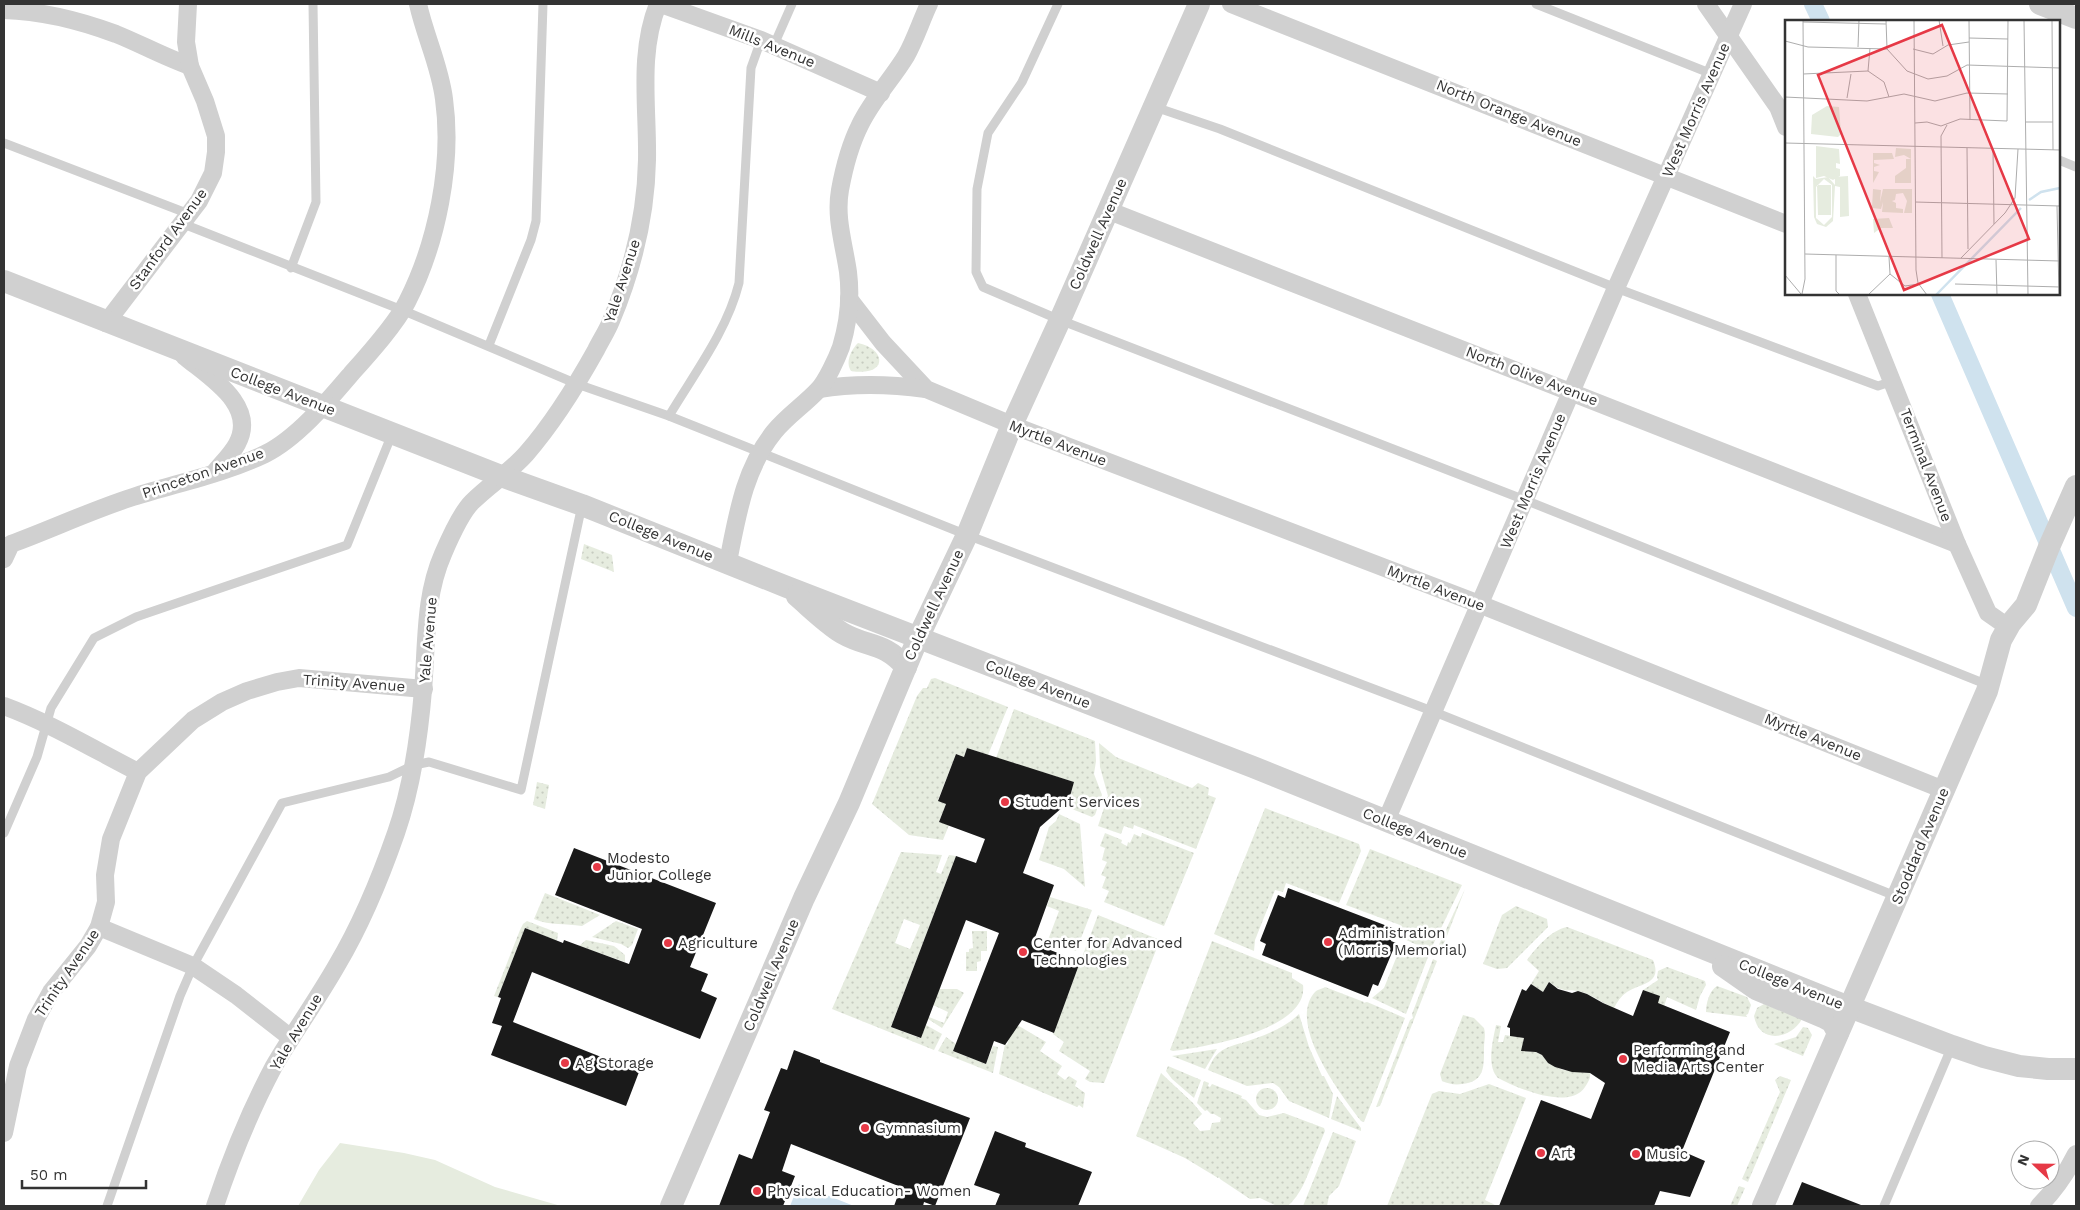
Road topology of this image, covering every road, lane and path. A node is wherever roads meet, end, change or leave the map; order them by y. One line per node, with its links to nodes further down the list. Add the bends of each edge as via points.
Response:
1 (188, 4): 19 (street, Stanford Avenue, via 186,42)
2 (312, 4): 31 (lane, via 316,202)
3 (418, 4): 36 (street, Princeton Avenue, via 438,69 447,132 441,198 428,252)
4 (543, 4): 39 (lane, via 536,221)
5 (659, 4): 18 (street, Mills Avenue); 42 (street, Yale Avenue, via 649,25 644,69 647,164 633,255 611,323)
6 (792, 4): 18 (lane)
7 (929, 4): 21 (street, via 907,55)
8 (1058, 4): 37 (lane, via 1022,82 988,134 977,190 975,253 976,272 982,286)
9 (1199, 4): 22 (street, Coldwell Avenue)
10 (1231, 4): 27 (street, North Orange Avenue)
11 (1536, 4): 20 (lane)
12 (1706, 4): 17 (street)
13 (1743, 4): 17 (street, West Morris Avenue)
14 (2040, 4): 16 (street)
15 (4, 10): 19 (street, via 78,22)
16 (2076, 18)
17 (1729, 36): 20 (street, West Morris Avenue); 23 (street, via 1778,107)
18 (767, 43): 21 (street, Mills Avenue); 47 (lane, via 751,68 739,283 734,304)
19 (190, 66): 29 (street, Stanford Avenue, via 213,122 216,152 207,187)
20 (1712, 74): 27 (street, West Morris Avenue)
21 (881, 93): 35 (street, via 861,124 844,169 840,193 839,216)
22 (1154, 107): 28 (street, Coldwell Avenue); 33 (lane, via 1220,129)
23 (1785, 124)
24 (4, 143): 29 (lane)
25 (2060, 160): 26 (lane)
26 (2076, 167)
27 (1666, 176): 30 (street, North Orange Avenue); 33 (street, West Morris Avenue)
28 (1107, 210): 37 (street, Coldwell Avenue); 45 (street, North Olive Avenue)
29 (185, 218): 31 (lane); 38 (street, Stanford Avenue)
30 (1785, 224)
31 (291, 268): 36 (lane)
32 (4, 281): 38 (street, College Avenue)
33 (1616, 288): 41 (lane, via 1878,386); 45 (street, West Morris Avenue)
34 (1857, 295): 41 (street, Terminal Avenue)
35 (849, 299): 43 (street, via 846,330 840,349); 44 (street, Myrtle Avenue, via 883,343)
36 (402, 310): 39 (lane); 46 (street, Princeton Avenue, via 363,361)
37 (1060, 320): 48 (street, Coldwell Avenue); 54 (lane)
38 (106, 323): 40 (street, College Avenue)
39 (489, 345): 42 (lane)
40 (178, 350): 46 (street, College Avenue); 51 (street, via 229,394 240,414 242,429 238,443)
41 (1893, 381): 57 (street, Terminal Avenue)
42 (577, 384): 47 (lane); 52 (street, Yale Avenue, via 525,455)
43 (819, 389): 44 (street, Myrtle Avenue, via 881,384); 50 (street, via 787,417)
44 (926, 389): 48 (street, Myrtle Avenue)
45 (1572, 392): 54 (street, West Morris Avenue); 57 (street, North Olive Avenue)
46 (322, 406): 49 (street, College Avenue); 51 (street, Princeton Avenue, via 290,437 266,453)
47 (669, 416): 50 (lane)
48 (1012, 425): 56 (street, Coldwell Avenue); 61 (street, Myrtle Avenue)
49 (392, 434): 52 (street, College Avenue); 69 (lane, via 347,545 136,617 94,638 51,708)
50 (760, 453): 56 (lane); 59 (street, via 741,498)
51 (214, 473): 58 (street, Princeton Avenue, via 95,509)
52 (501, 476): 55 (street, College Avenue); 66 (street, Yale Avenue, via 469,504 443,554 428,606)
53 (2076, 486): 62 (street, Stoddard Avenue, via 2026,605)
54 (1525, 500): 61 (street, West Morris Avenue); 65 (lane)
55 (582, 505): 59 (street, College Avenue); 70 (lane, via 521,790 429,762)
56 (966, 535): 63 (street, Coldwell Avenue); 68 (lane)
57 (1957, 544): 62 (street, Terminal Avenue, via 1988,613)
58 (6, 548)
59 (728, 562): 60 (street, College Avenue)
60 (787, 587): 63 (street, College Avenue); 64 (street, via 843,634 886,650)
61 (1479, 604): 68 (street, West Morris Avenue); 72 (street, Myrtle Avenue)
62 (2008, 627): 65 (street, Stoddard Avenue, via 1997,649)
63 (918, 638): 64 (street, Coldwell Avenue); 73 (street, College Avenue)
64 (906, 667): 88 (street, Coldwell Avenue)
65 (1989, 686): 72 (street, Stoddard Avenue)
66 (424, 689): 70 (street, Yale Avenue); 71 (street, Trinity Avenue, via 300,678 276,682 222,702 193,720)
67 (4, 706): 69 (street)
68 (1432, 711): 73 (street, West Morris Avenue); 75 (lane)
69 (46, 725): 71 (street); 74 (lane, via 37,757)
70 (414, 765): 78 (lane, via 390,777 282,802); 81 (street, Yale Avenue, via 398,828 359,925 337,966)
71 (138, 772): 76 (street, Trinity Avenue, via 111,839 104,875 106,902)
72 (1944, 790): 75 (street, Stoddard Avenue)
73 (1386, 821): 77 (street, College Avenue)
74 (4, 834)
75 (1898, 897): 79 (street, Stoddard Avenue)
76 (100, 927): 78 (street); 84 (street, Trinity Avenue, via 51,992 36,1019 18,1066)
77 (1698, 947): 79 (street, College Avenue); 80 (street, via 1756,989 1832,1022)
78 (192, 966): 81 (street, via 236,995); 86 (lane)
79 (1850, 1007): 80 (street, Stoddard Avenue); 82 (street, College Avenue)
80 (1838, 1033): 89 (street, Stoddard Avenue)
81 (290, 1038): 87 (street, Yale Avenue, via 249,1117)
82 (1952, 1046): 83 (street, College Avenue, via 2019,1066); 90 (lane)
83 (2076, 1069)
84 (4, 1133)
85 (2076, 1154): 91 (street, via 2059,1185)
86 (107, 1206)
87 (215, 1206)
88 (671, 1206)
89 (1762, 1206)
90 (1884, 1206)
91 (2039, 1206)

